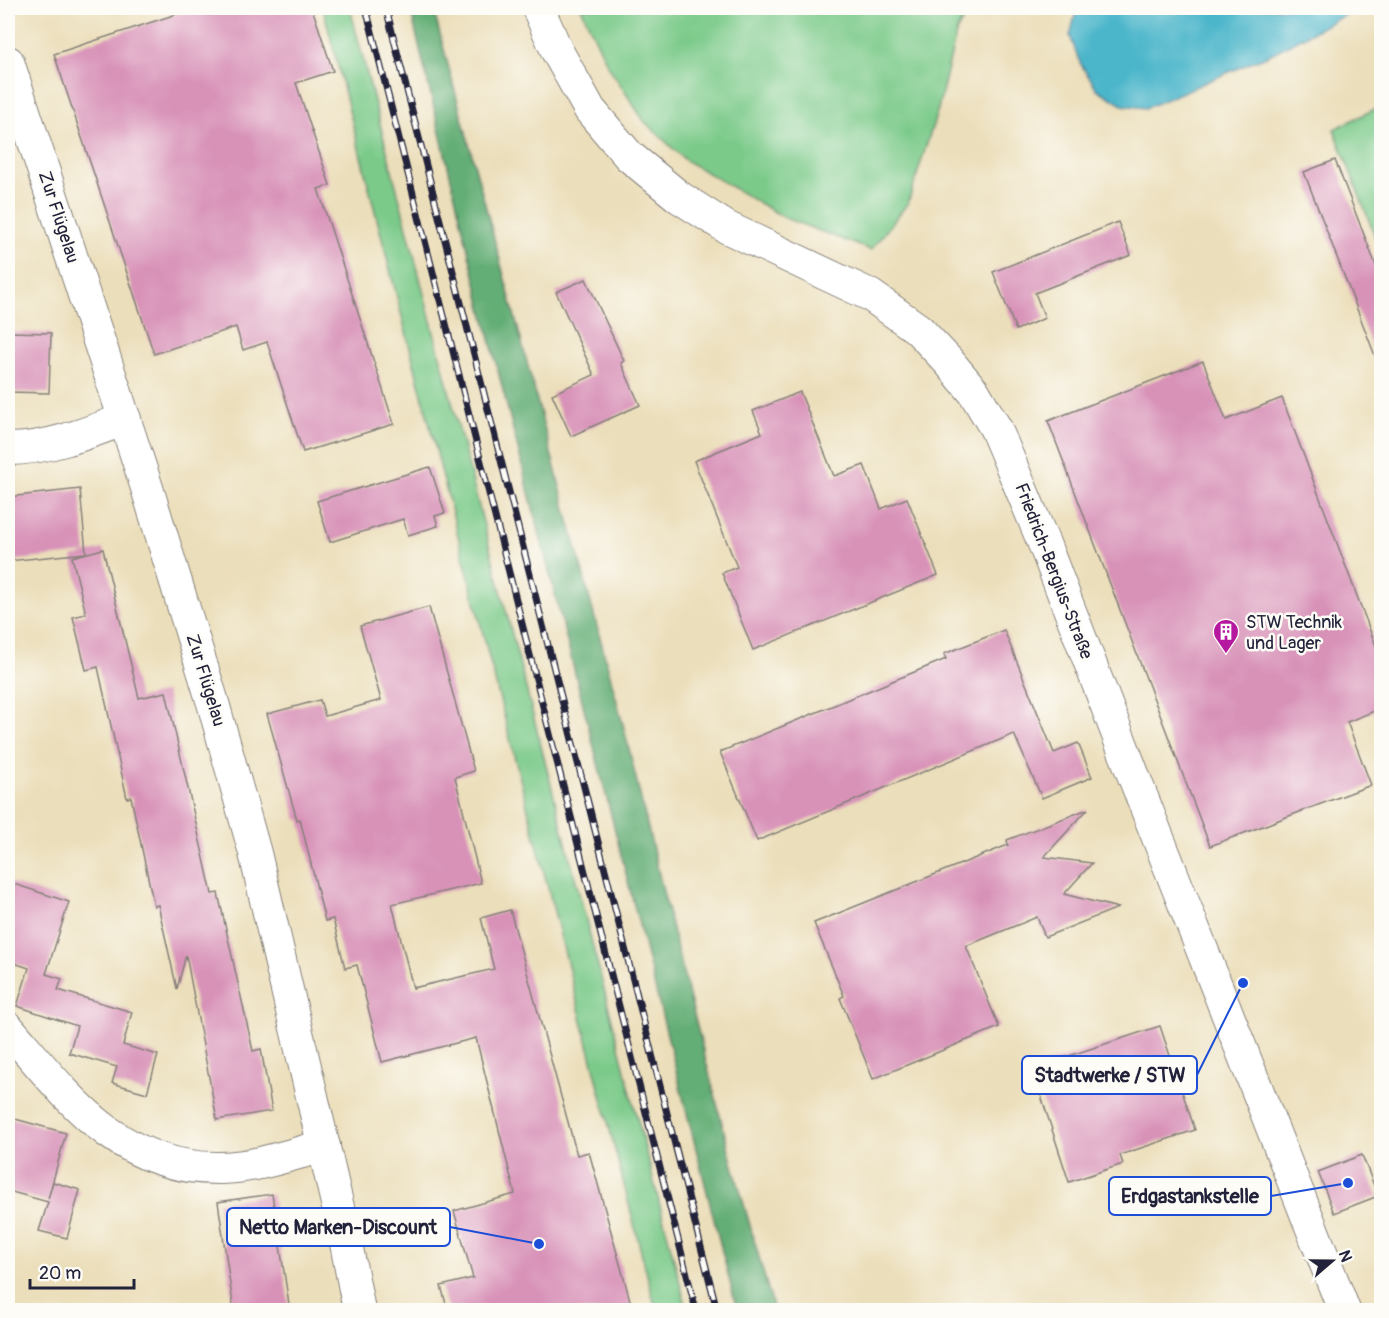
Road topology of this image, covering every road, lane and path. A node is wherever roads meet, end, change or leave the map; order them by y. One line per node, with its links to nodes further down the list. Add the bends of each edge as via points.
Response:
1 (538, 8): 8 (street, Friedrich-Bergius-Straße, via 590,110 629,156 679,197 726,227 870,294 918,329 974,392 996,429 1045,546)
2 (8, 62): 3 (street, Zur Flügelau)
3 (125, 419): 4 (street, via 84,435); 6 (street, Zur Flügelau, via 255,853)
4 (8, 449)
5 (8, 1028): 6 (street, via 72,1102 106,1132 141,1154 188,1166 222,1168 262,1163)
6 (324, 1146): 7 (street, Zur Flügelau)
7 (359, 1311)
8 (1344, 1311)

